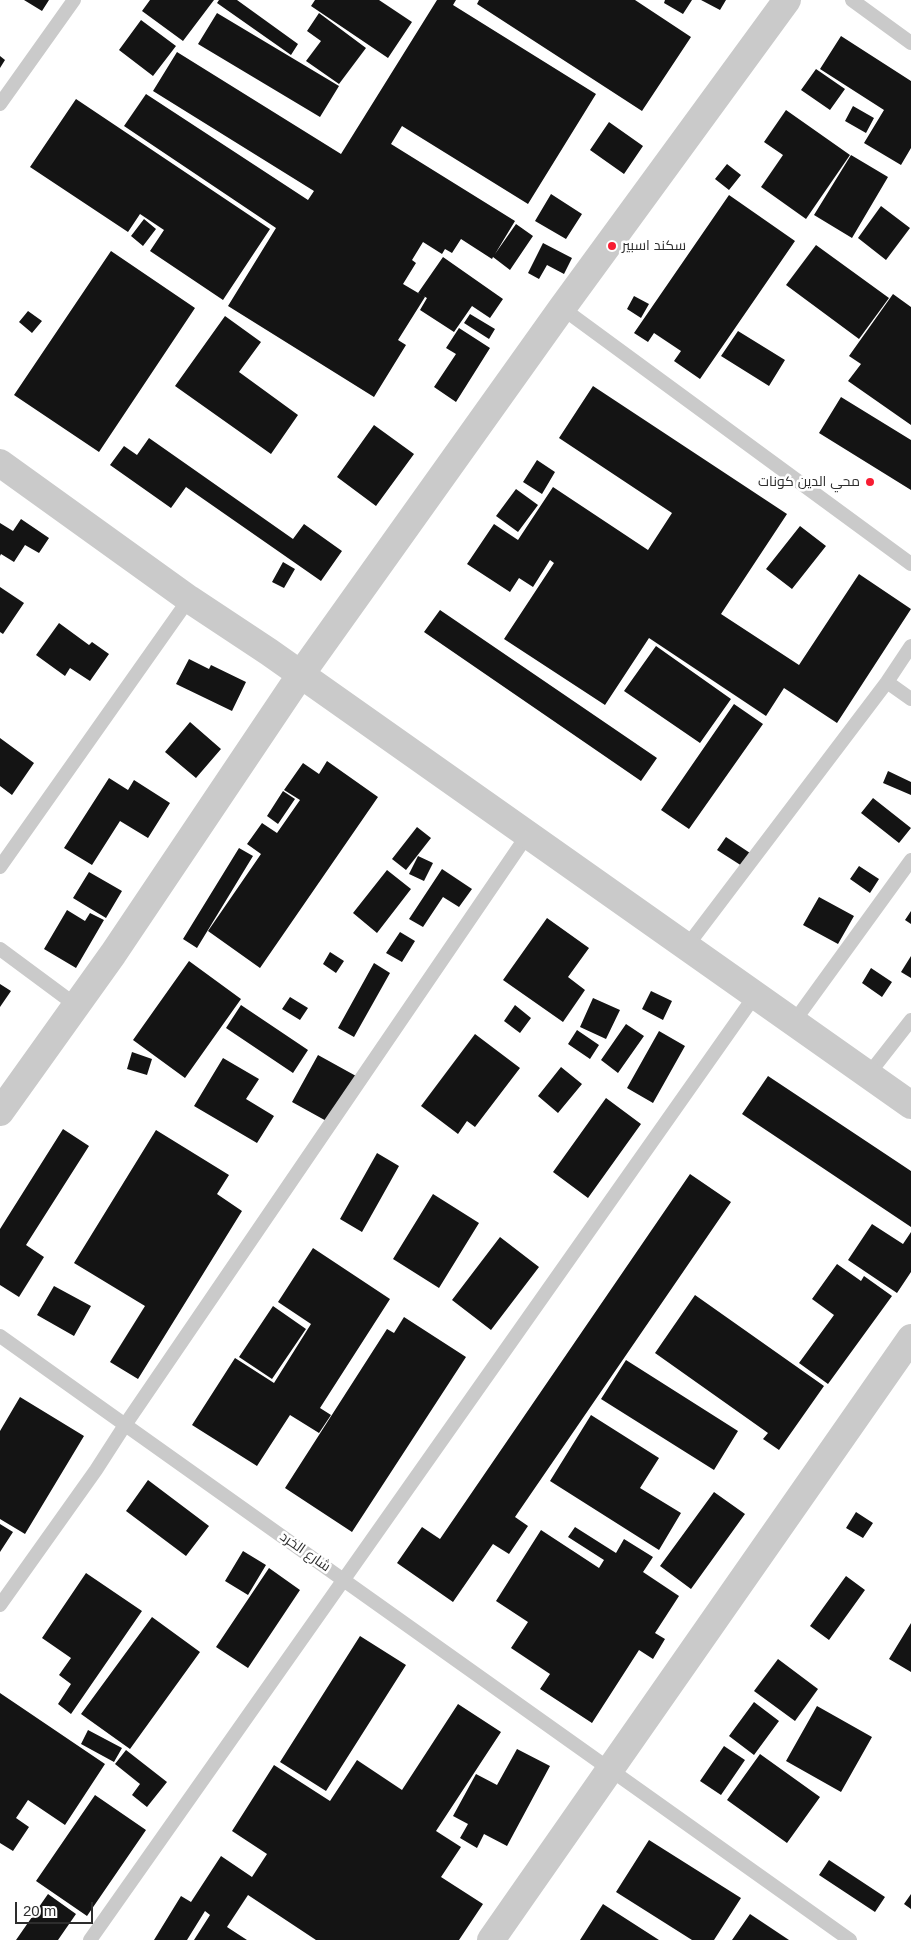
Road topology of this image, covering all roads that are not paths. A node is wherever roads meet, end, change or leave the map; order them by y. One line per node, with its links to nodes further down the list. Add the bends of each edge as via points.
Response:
1 (74, 0): 5 (lane)
2 (787, 0): 6 (street)
3 (852, 0): 4 (lane)
4 (911, 43)
5 (0, 104)
6 (562, 308): 8 (lane); 11 (street)
7 (0, 463): 9 (street)
8 (911, 564)
9 (189, 599): 11 (street); 16 (lane)
10 (911, 646): 12 (lane)
11 (301, 674): 14 (street); 20 (street)
12 (887, 682): 13 (lane); 17 (lane)
13 (911, 699)
14 (528, 834): 17 (street); 28 (lane)
15 (911, 860): 22 (lane)
16 (0, 867)
17 (687, 946): 19 (street)
18 (0, 949): 20 (lane)
19 (756, 994): 22 (street); 29 (lane)
20 (77, 1006): 25 (street)
21 (911, 1020): 23 (lane)
22 (793, 1023): 23 (street)
23 (868, 1075): 24 (street)
24 (911, 1105)
25 (0, 1112)
26 (0, 1336): 28 (lane, شارع الخرد)
27 (911, 1338): 31 (street)
28 (124, 1425): 29 (lane, شارع الخرد); 30 (lane)
29 (344, 1580): 31 (lane, شارع الخرد); 32 (lane)
30 (0, 1605)
31 (610, 1769): 33 (street); 34 (lane, شارع الخرد)
32 (90, 1940)
33 (491, 1940)
34 (850, 1940)

